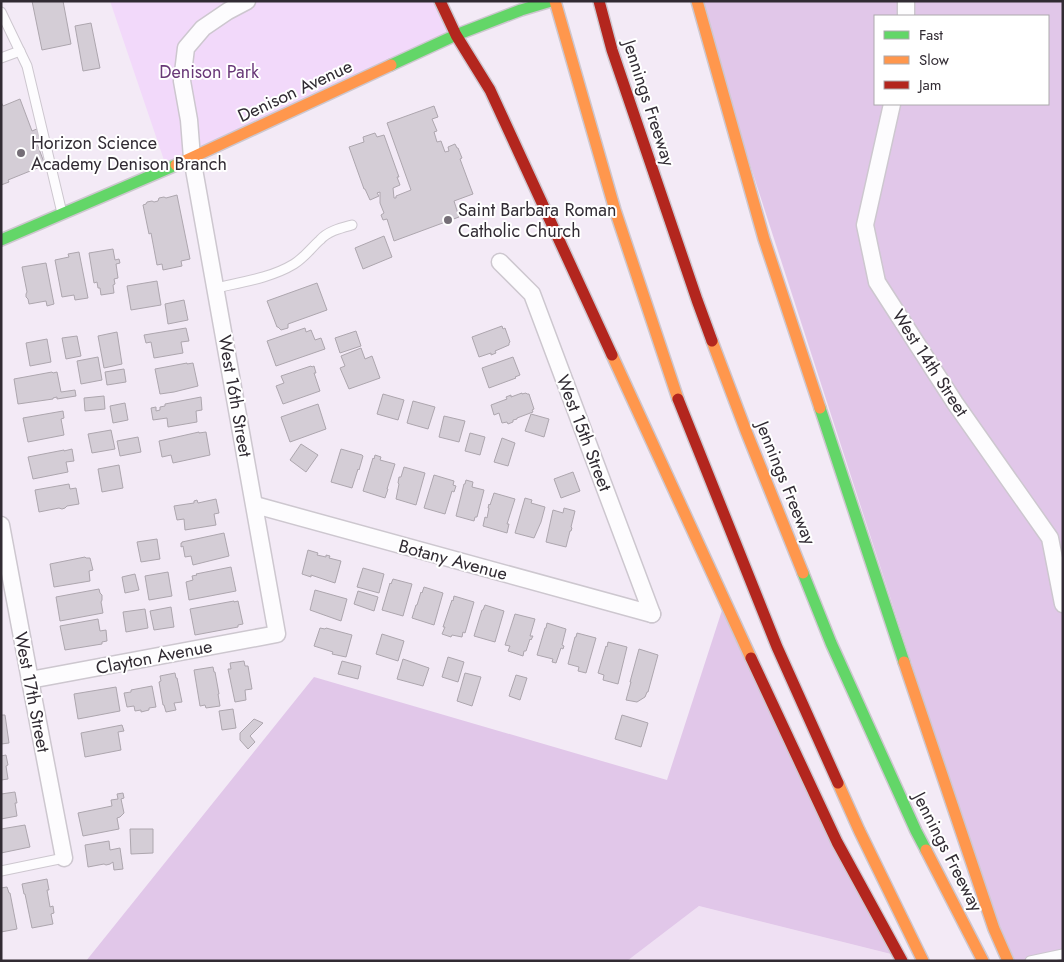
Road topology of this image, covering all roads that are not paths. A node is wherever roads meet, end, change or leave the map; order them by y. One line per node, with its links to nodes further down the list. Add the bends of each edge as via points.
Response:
1 (247, 1): 14 (street, via 203,28 186,48 182,81)
2 (440, 1): 10 (main road)
3 (551, 1): 10 (main road, Denison Avenue)
4 (555, 1): 30 (main road, via 615,210 676,394 777,647 859,830)
5 (598, 1): 31 (main road, Jennings Freeway, via 691,282 746,431 831,643 916,831)
6 (696, 1): 32 (main road, via 764,239 952,806)
7 (906, 1): 9 (street)
8 (1, 12): 11 (lane)
9 (906, 15)
10 (456, 35): 14 (main road, Denison Avenue); 29 (main road, via 490,90 838,842)
11 (20, 51): 12 (lane); 15 (lane, via 27,66)
12 (1, 58)
13 (892, 105): 22 (street, West 14th Street, via 866,225 877,282 955,403 1050,538)
14 (192, 158): 15 (main road, Denison Avenue); 19 (street, West 16th Street)
15 (62, 214): 17 (main road, Denison Avenue)
16 (352, 225): 19 (lane, via 326,235 289,266)
17 (1, 240)
18 (500, 262): 23 (street, West 15th Street, via 532,294)
19 (216, 288): 20 (street, West 16th Street)
20 (255, 505): 23 (street, Botany Avenue); 24 (street, West 16th Street)
21 (1, 525): 25 (street, West 17th Street)
22 (1063, 604)
23 (652, 614)
24 (277, 634): 25 (street, Clayton Avenue)
25 (30, 680): 26 (street, West 17th Street)
26 (64, 858): 27 (lane)
27 (1, 871)
28 (1063, 954): 33 (lane)
29 (902, 961)
30 (923, 961)
31 (983, 961)
32 (1008, 961)
33 (1030, 961)

